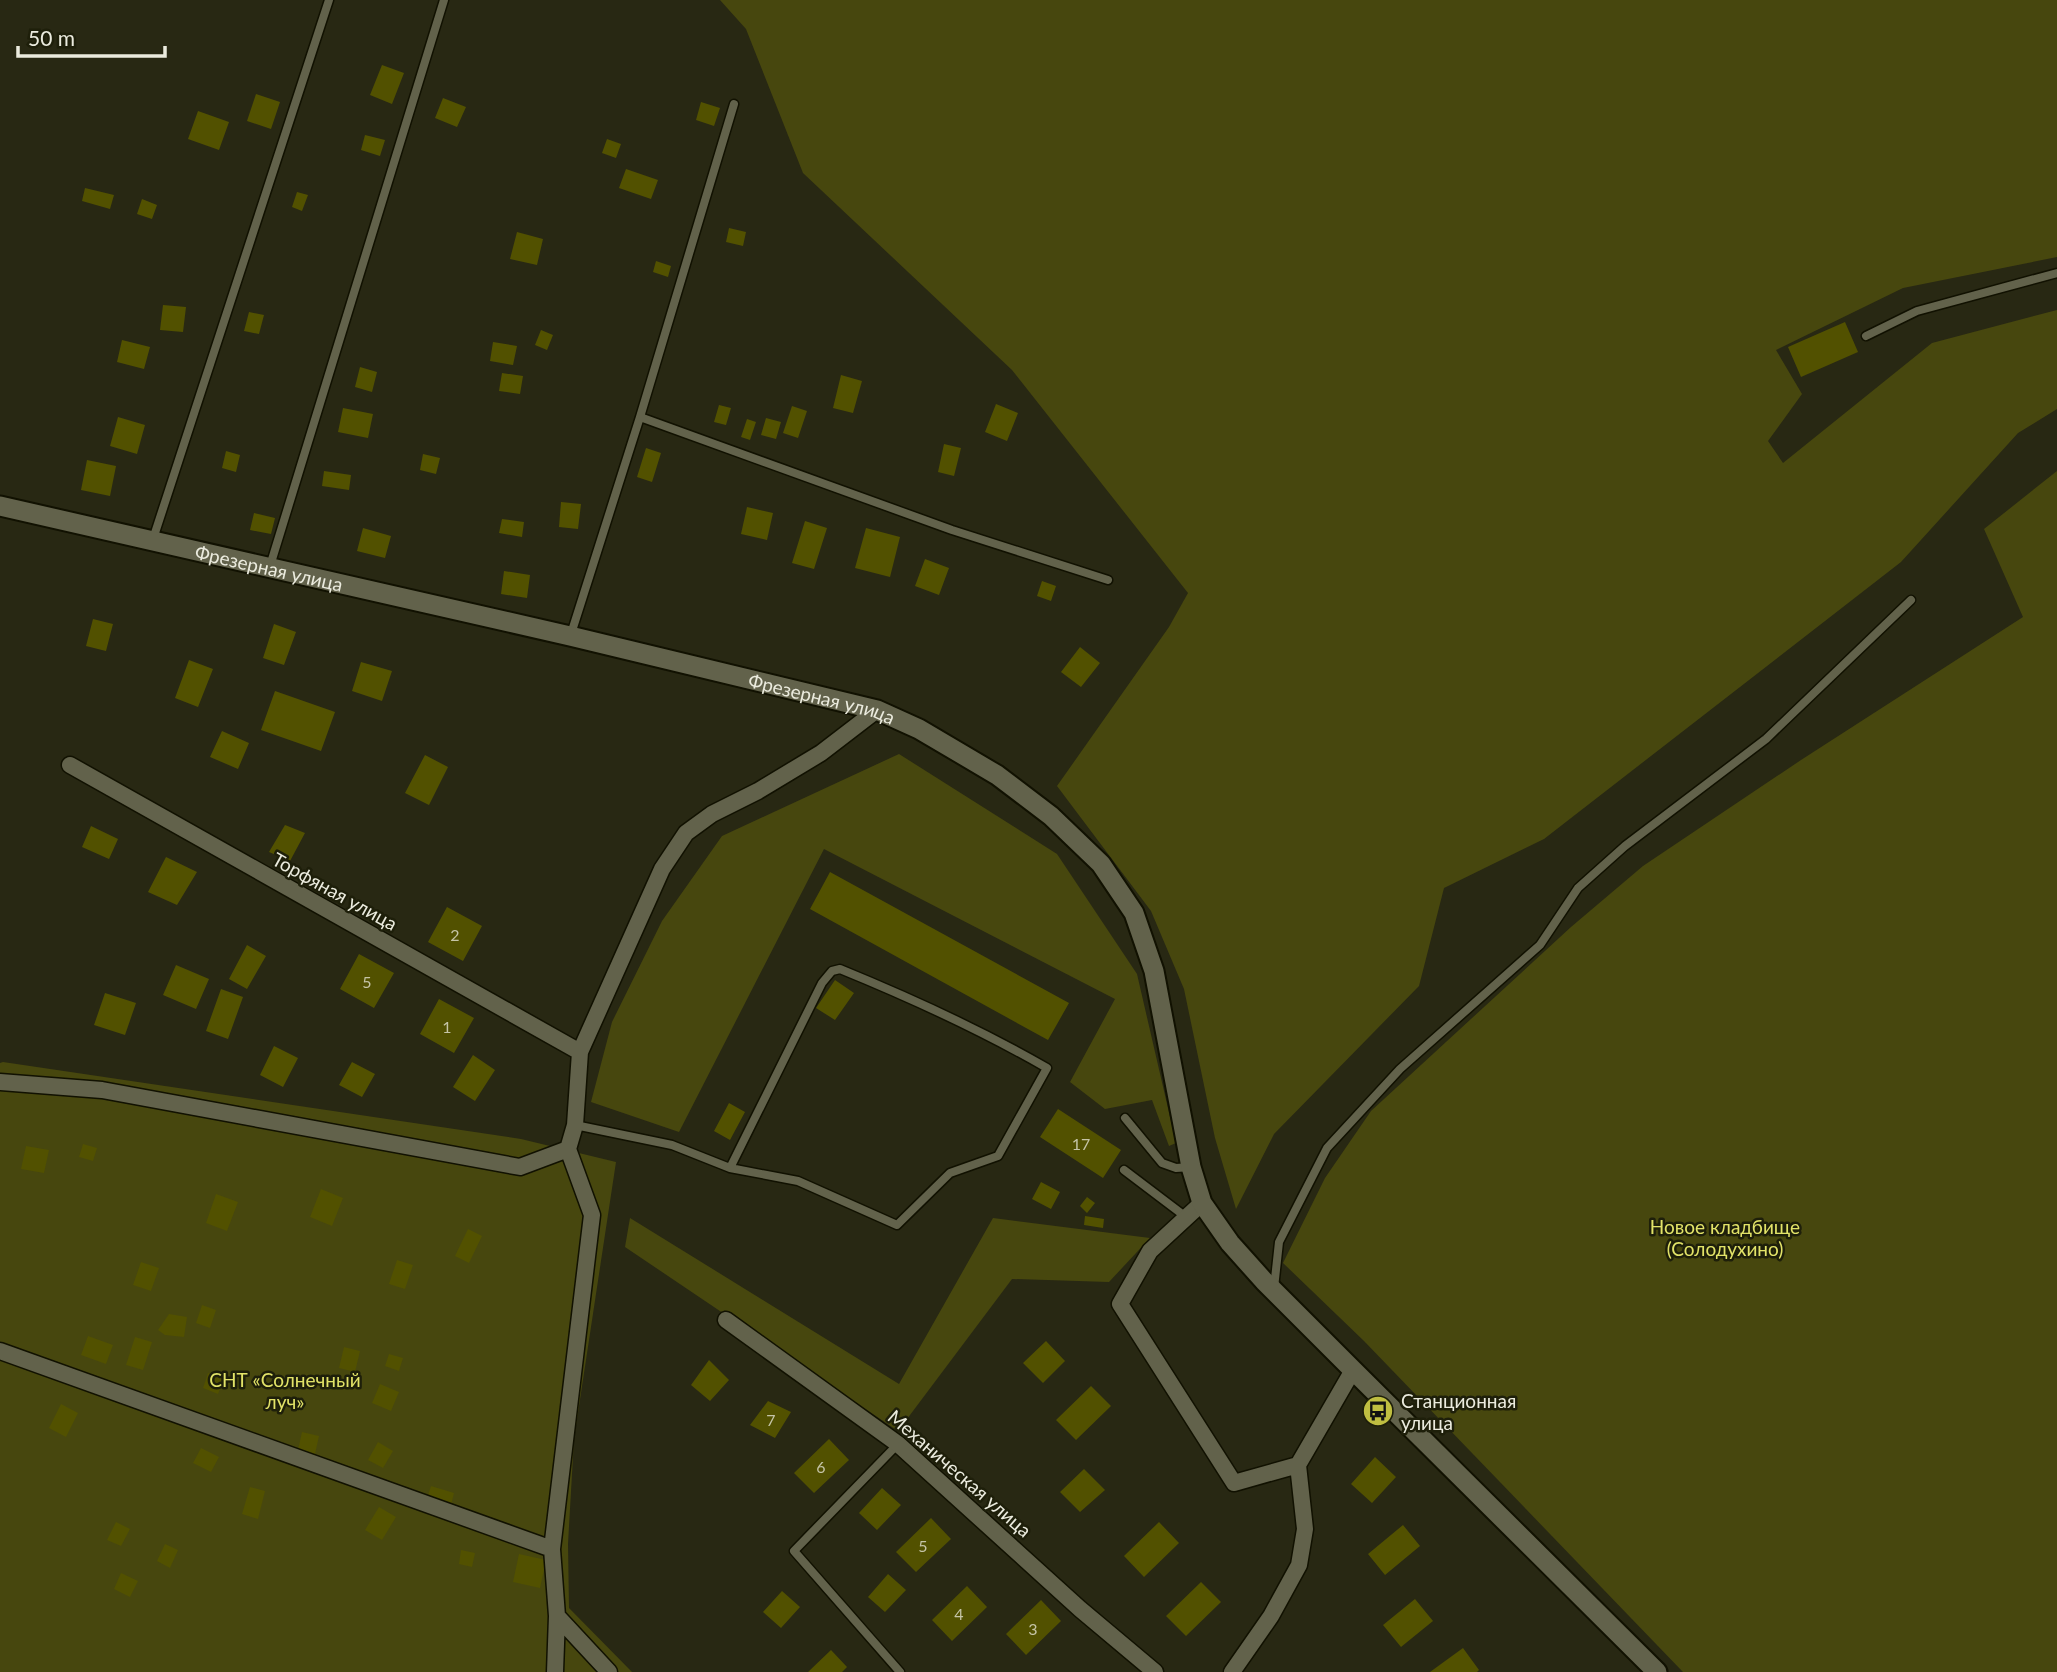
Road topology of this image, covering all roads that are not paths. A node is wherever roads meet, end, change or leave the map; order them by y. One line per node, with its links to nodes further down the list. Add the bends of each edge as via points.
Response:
1 (329, 0): 8 (lane)
2 (444, 0): 9 (lane)
3 (734, 104): 6 (lane)
4 (2057, 273): 5 (lane, via 1917,311)
5 (1866, 336)
6 (640, 417): 10 (lane, via 952,530); 12 (lane)
7 (0, 506): 8 (street, Фрезерная улица)
8 (153, 541): 9 (street, Фрезерная улица)
9 (270, 566): 12 (street, Фрезерная улица)
10 (1108, 580)
11 (1911, 600): 25 (lane, via 1766,739 1625,846 1578,888 1540,945 1400,1069 1345,1128 1327,1148 1279,1242)
12 (570, 636): 13 (street, Фрезерная улица)
13 (877, 710): 15 (street, via 821,753 686,833 663,869); 20 (street, Фрезерная улица, via 997,775 1051,816 1101,864 1134,913 1154,971)
14 (70, 765): 15 (street, Торфяная улица)
15 (580, 1052): 18 (street)
16 (0, 1083): 19 (street, via 102,1090 520,1167)
17 (1125, 1118): 20 (lane, via 1162,1163)
18 (575, 1125): 19 (street); 21 (lane, via 672,1145)
19 (568, 1149): 31 (street, via 592,1215)
20 (1191, 1167): 23 (street, Фрезерная улица)
21 (730, 1168): 21 (lane, via 798,1181 897,1225 950,1172 998,1156 1047,1068 892,990 840,969 832,971)
22 (1124, 1170): 24 (lane)
23 (1202, 1203): 24 (street); 25 (street, via 1230,1243)
24 (1186, 1217): 30 (street, via 1150,1251 1120,1304 1234,1483)
25 (1274, 1291): 28 (street)
26 (726, 1320): 29 (street, Механическая улица)
27 (0, 1352): 31 (street)
28 (1353, 1370): 30 (street); 38 (street)
29 (898, 1444): 35 (lane, via 794,1551); 36 (street, Механическая улица)
30 (1297, 1465): 37 (street, via 1305,1529 1299,1565)
31 (552, 1549): 32 (street)
32 (558, 1616): 33 (street); 34 (street)
33 (555, 1672)
34 (610, 1672)
35 (900, 1672)
36 (1155, 1672)
37 (1232, 1672)
38 (1657, 1672)

